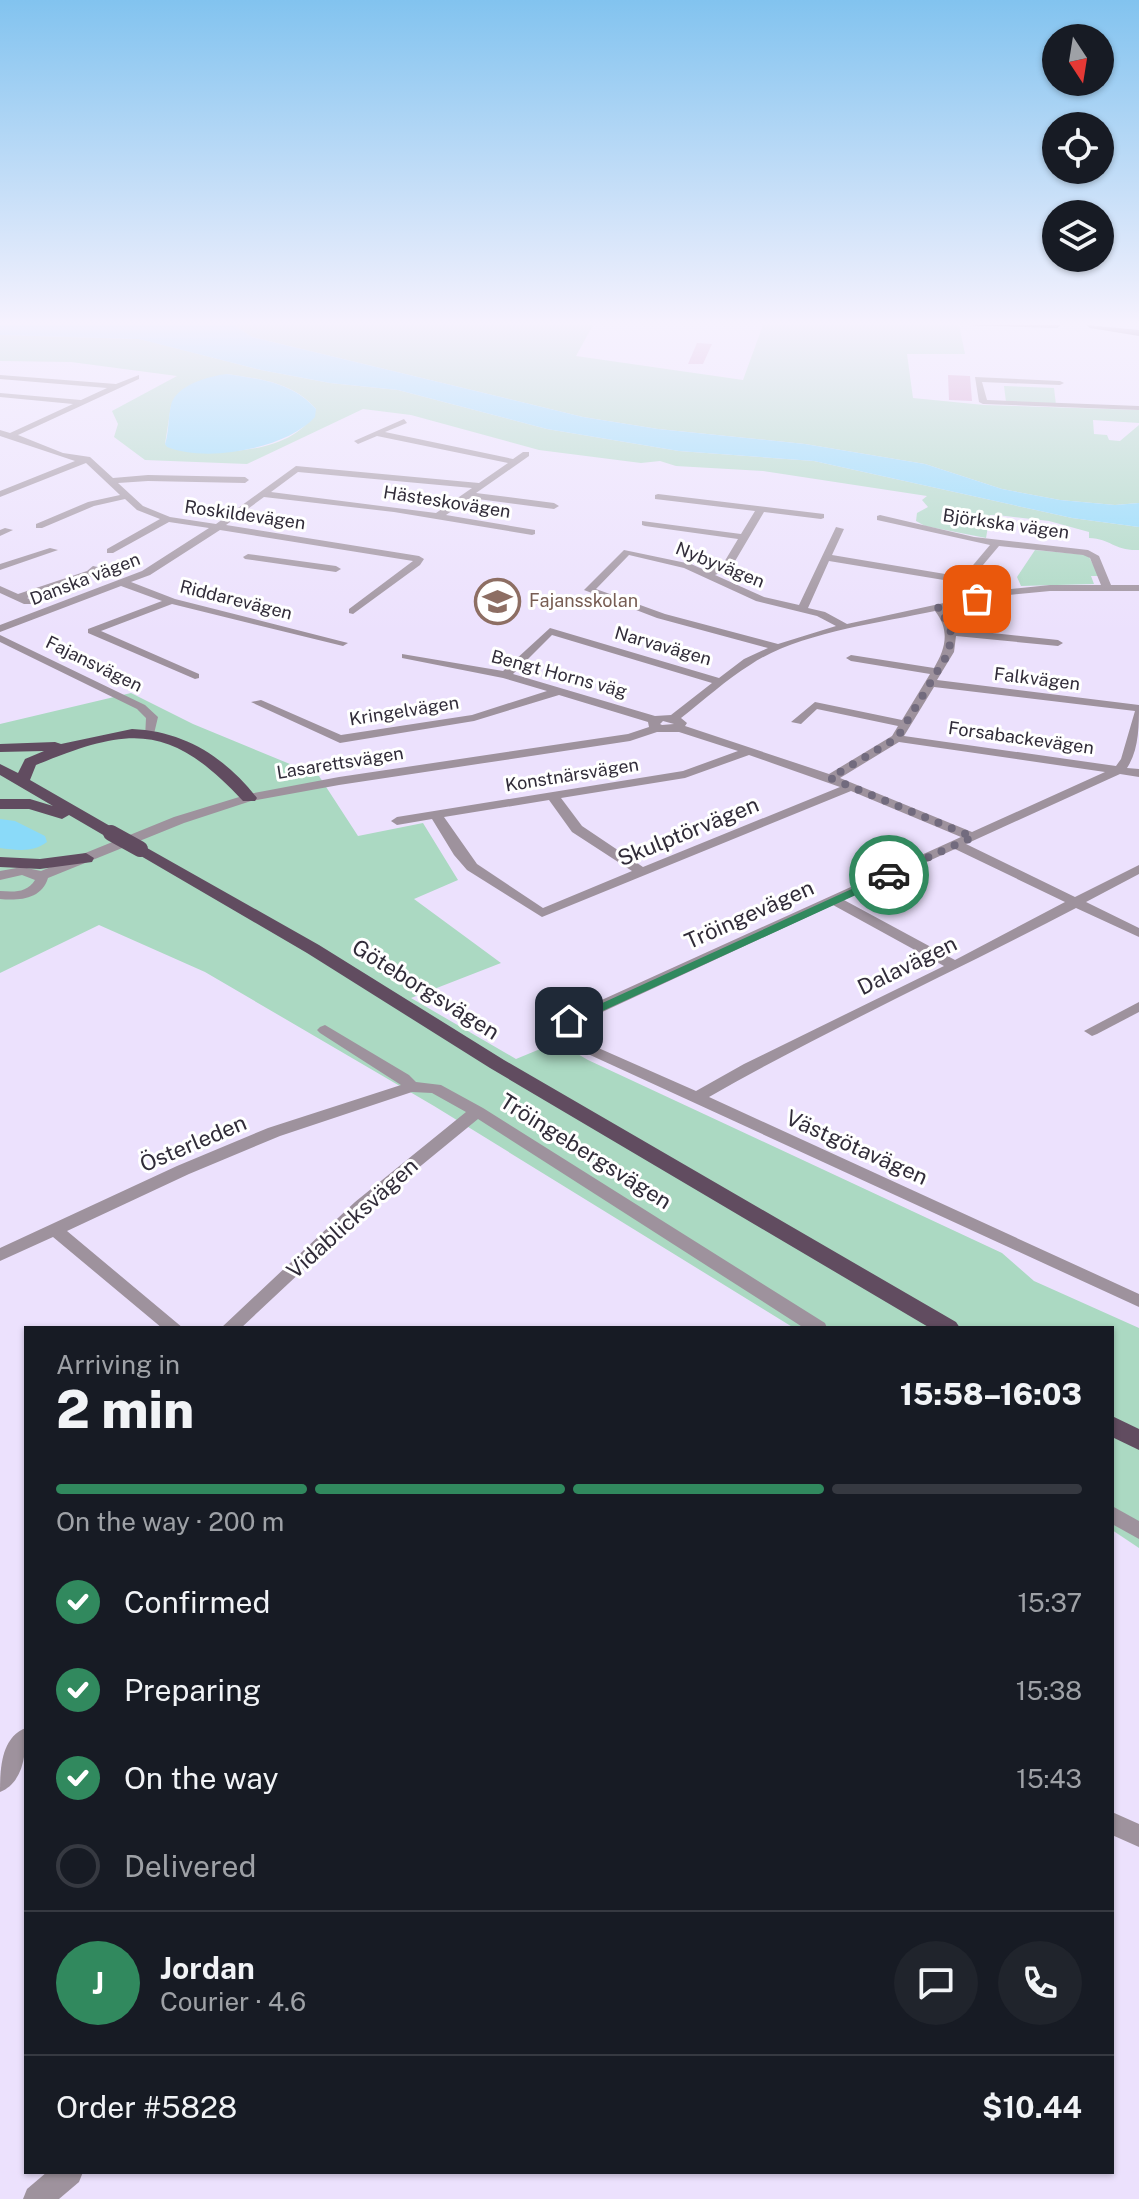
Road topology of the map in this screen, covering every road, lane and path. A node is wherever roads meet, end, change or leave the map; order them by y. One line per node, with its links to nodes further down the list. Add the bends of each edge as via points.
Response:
1 (28, 428): 5 (street)
2 (389, 428): 4 (street)
3 (0, 433): 5 (street)
4 (377, 433): 6 (street); 9 (street)
5 (12, 435): 8 (street, via 51,454)
6 (358, 441)
7 (526, 454): 9 (street)
8 (87, 459): 11 (street, Roskildevägen); 13 (street)
9 (516, 462): 12 (street)
10 (245, 480): 11 (street)
11 (113, 481): 16 (street, Roskildevägen)
12 (480, 486): 14 (street, Danska vägen, via 296,469); 15 (street)
13 (0, 494)
14 (262, 494): 20 (street, Hästeskovägen); 26 (street, Danska vägen)
15 (469, 495): 18 (street); 20 (street)
16 (126, 496): 23 (street, Roskildevägen); 25 (street)
17 (658, 497): 19 (street)
18 (554, 506)
19 (761, 509): 21 (street); 29 (street)
20 (438, 516): 28 (street, Hästeskovägen)
21 (821, 516)
22 (880, 518): 30 (street, Björkska vägen)
23 (168, 519): 26 (street, Roskildevägen); 33 (street)
24 (645, 523): 29 (street)
25 (39, 526)
26 (218, 527): 31 (street, Roskildevägen); 40 (street, Danska vägen)
27 (839, 529): 34 (street)
28 (532, 532)
29 (744, 537): 38 (street, via 727,566)
30 (996, 543): 39 (street); 41 (street, Björkska vägen, via 1085,552 1094,556)
31 (261, 546): 37 (street); 51 (street, Roskildevägen, via 419,559)
32 (53, 550): 35 (street)
33 (110, 551)
34 (826, 557): 39 (street); 49 (street)
35 (0, 567)
36 (97, 568): 45 (street)
37 (336, 569)
38 (709, 574): 49 (street, Nybyvägen, via 760,599); 58 (street, Nybyvägen, via 627,552 589,590 661,616)
39 (965, 580): 44 (street)
40 (123, 583): 46 (street, Riddarevägen); 50 (street, Danska vägen)
41 (1107, 588): 42 (street); 44 (street)
42 (1138, 588): 47 (street)
43 (0, 589): 45 (street)
44 (1009, 592): 48 (street)
45 (18, 597): 50 (street)
46 (171, 601): 56 (street, Riddarevägen); 62 (street, via 92,631)
47 (1139, 603)
48 (937, 608): 52 (street); 54 (street)
49 (802, 609): 52 (street, Nybyvägen)
50 (48, 610): 53 (street, Danska vägen)
51 (353, 611)
52 (845, 627): 58 (street)
53 (0, 629)
54 (951, 632): 57 (street); 63 (street, via 949,652)
55 (0, 638): 72 (street, Fajansvägen, via 141,707 152,717)
56 (343, 643)
57 (1058, 643)
58 (778, 647): 64 (street)
59 (406, 656): 61 (street, Bengt Horns väg)
60 (851, 658): 63 (street, Falkvägen)
61 (505, 675): 64 (street, Narvavägen, via 550,631); 65 (street, Bengt Horns väg)
62 (195, 676)
63 (934, 677): 67 (street, Falkvägen); 71 (street)
64 (720, 682): 69 (street)
65 (559, 691): 66 (street, Kringelvägen, via 474,718 340,739); 70 (street, Bengt Horns väg)
66 (257, 702)
67 (1139, 711): 78 (street, via 1127,760)
68 (797, 722): 71 (street, via 815,705)
69 (676, 723): 70 (street, Lasarettsvägen); 76 (street)
70 (656, 724): 84 (street, Lasarettsvägen, via 630,737)
71 (905, 724): 73 (street)
72 (149, 735): 74 (main road, via 112,735); 84 (main road, via 192,747)
73 (897, 738): 78 (street, Forsabackevägen); 80 (street)
74 (75, 744): 75 (main road); 81 (main road, via 30,762)
75 (0, 748)
76 (750, 751): 80 (street); 83 (street, Konstnärsvägen, via 685,774)
77 (0, 769): 81 (main road)
78 (1119, 770): 79 (street, Forsabackevägen); 89 (street, Tröingevägen)
79 (1139, 773)
80 (830, 778): 82 (street)
81 (22, 780): 88 (main road)
82 (850, 787): 89 (street); 94 (street, Skulptörvägen)
83 (553, 796): 86 (street, Konstnärsvägen); 94 (street, via 577,829)
84 (249, 798): 91 (street, Lasarettsvägen)
85 (0, 804): 88 (main road, via 41,806)
86 (436, 815): 87 (street, Konstnärsvägen); 94 (street, Skulptörvägen, via 472,867 542,913)
87 (397, 821)
88 (107, 835): 115 (main road, Göteborgsvägen, via 313,949 497,1064)
89 (973, 837): 90 (street, Tröingevägen)
90 (957, 845): 98 (street, Tröingevägen); 99 (street)
91 (86, 858): 92 (main road); 96 (street, Lasarettsvägen)
92 (0, 862)
93 (1139, 869): 99 (street, Dalavägen)
94 (642, 872)
95 (0, 876): 96 (street, Lasarettsvägen, via 25,871)
96 (41, 876): 97 (street, Lasarettsvägen, via 42,884 29,893)
97 (0, 895)
98 (833, 900): 101 (street); 103 (street, Tröingevägen)
99 (1077, 903): 100 (street); 101 (street, Dalavägen)
100 (1139, 933)
101 (955, 966): 107 (street, Dalavägen)
102 (1139, 1006): 105 (street)
103 (562, 1026): 107 (street, Västgötavägen, via 582,1046)
104 (325, 1030): 106 (street, Tröingebergsvägen)
105 (1092, 1031)
106 (411, 1087): 108 (street, Tröingebergsvägen, via 435,1088); 109 (street, Österleden, via 274,1132)
107 (695, 1098): 111 (street, Västgötavägen)
108 (477, 1111): 113 (street, Vidablicksvägen, via 361,1206); 114 (street, Tröingebergsvägen)
109 (55, 1230): 110 (street, Österleden); 112 (street)
110 (0, 1255)
111 (1139, 1301)
112 (172, 1326)
113 (232, 1326)
114 (815, 1326)
115 (945, 1326)
116 (1114, 1426): 117 (main road)
117 (1139, 1441)
118 (1114, 1515): 119 (street)
119 (1139, 1531)
120 (24, 1741): 121 (street)
121 (0, 1781)
122 (1114, 1824): 123 (street)
123 (1139, 1836)
124 (67, 2174): 125 (street)
125 (37, 2199)

